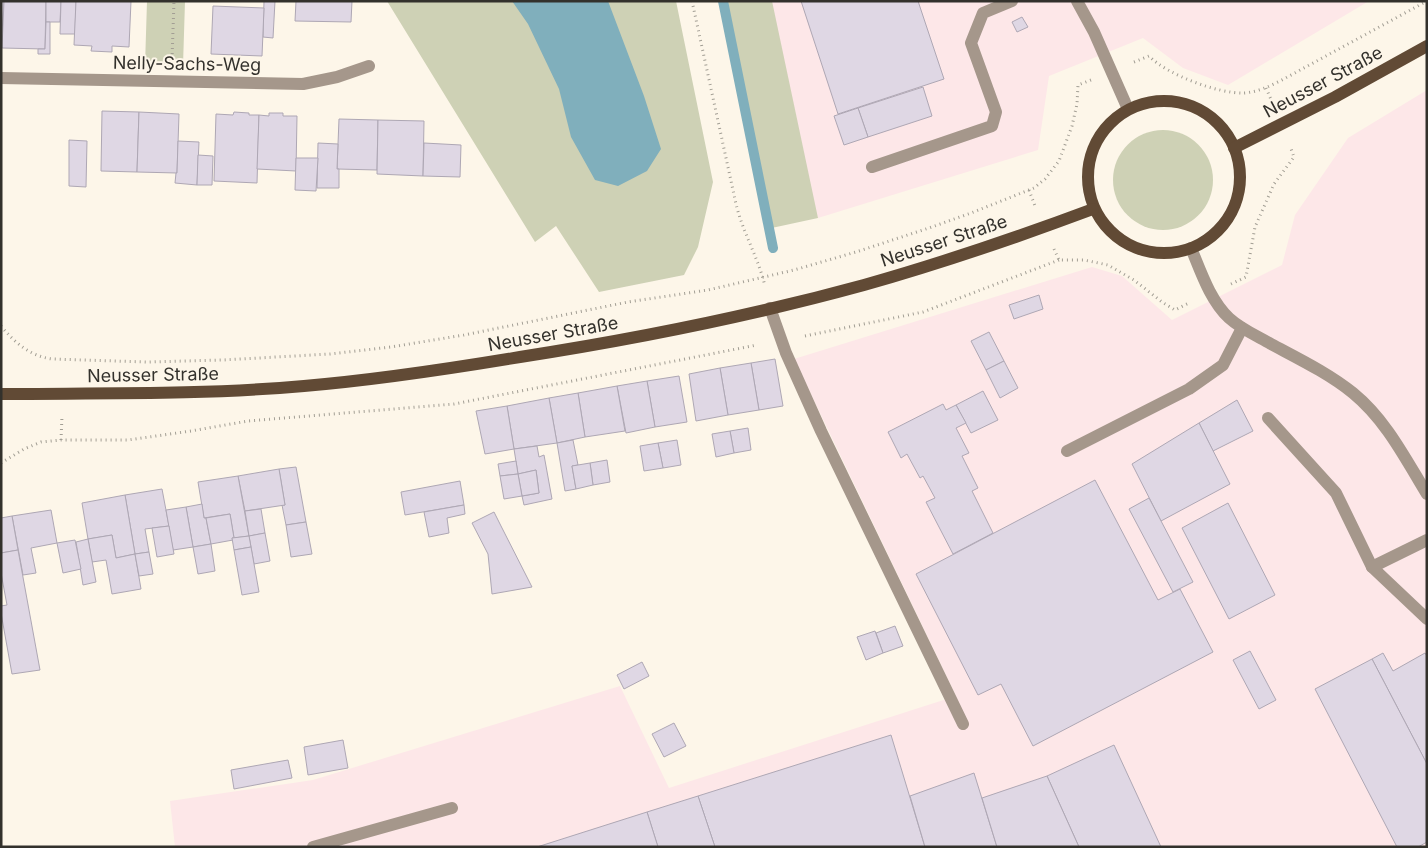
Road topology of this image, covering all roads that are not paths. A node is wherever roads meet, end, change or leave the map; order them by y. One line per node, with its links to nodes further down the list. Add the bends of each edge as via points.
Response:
1 (1012, 1): 8 (street, via 983,13 971,43 996,112 992,126)
2 (1077, 1): 6 (street)
3 (1427, 46): 7 (main road, Neusser Straße)
4 (369, 66): 5 (street, Nelly-Sachs-Weg, via 336,78 303,84)
5 (1, 78)
6 (1128, 109): 7 (main road, via 1162,101 1191,105 1225,130); 9 (main road, via 1108,124 1094,145 1087,169)
7 (1234, 148): 10 (main road, via 1240,171 1235,206 1219,231)
8 (872, 167)
9 (1092, 208): 10 (main road, via 1100,222 1130,247 1152,254 1174,254); 11 (main road, Neusser Straße, via 954,258)
10 (1191, 248): 12 (street, via 1216,302)
11 (770, 308): 14 (main road, Neusser Straße, via 592,345 353,381 220,392); 21 (street, via 821,431)
12 (1242, 328): 16 (street, via 1223,366 1189,388); 17 (street, via 1326,374 1362,401 1390,434)
13 (1, 383): 14 (main road)
14 (2, 395)
15 (1268, 418): 19 (street, via 1336,492)
16 (1067, 450)
17 (1427, 494)
18 (1427, 540): 19 (street)
19 (1372, 567): 20 (street)
20 (1427, 619)
21 (963, 724)
22 (452, 808): 23 (street)
23 (313, 847)

